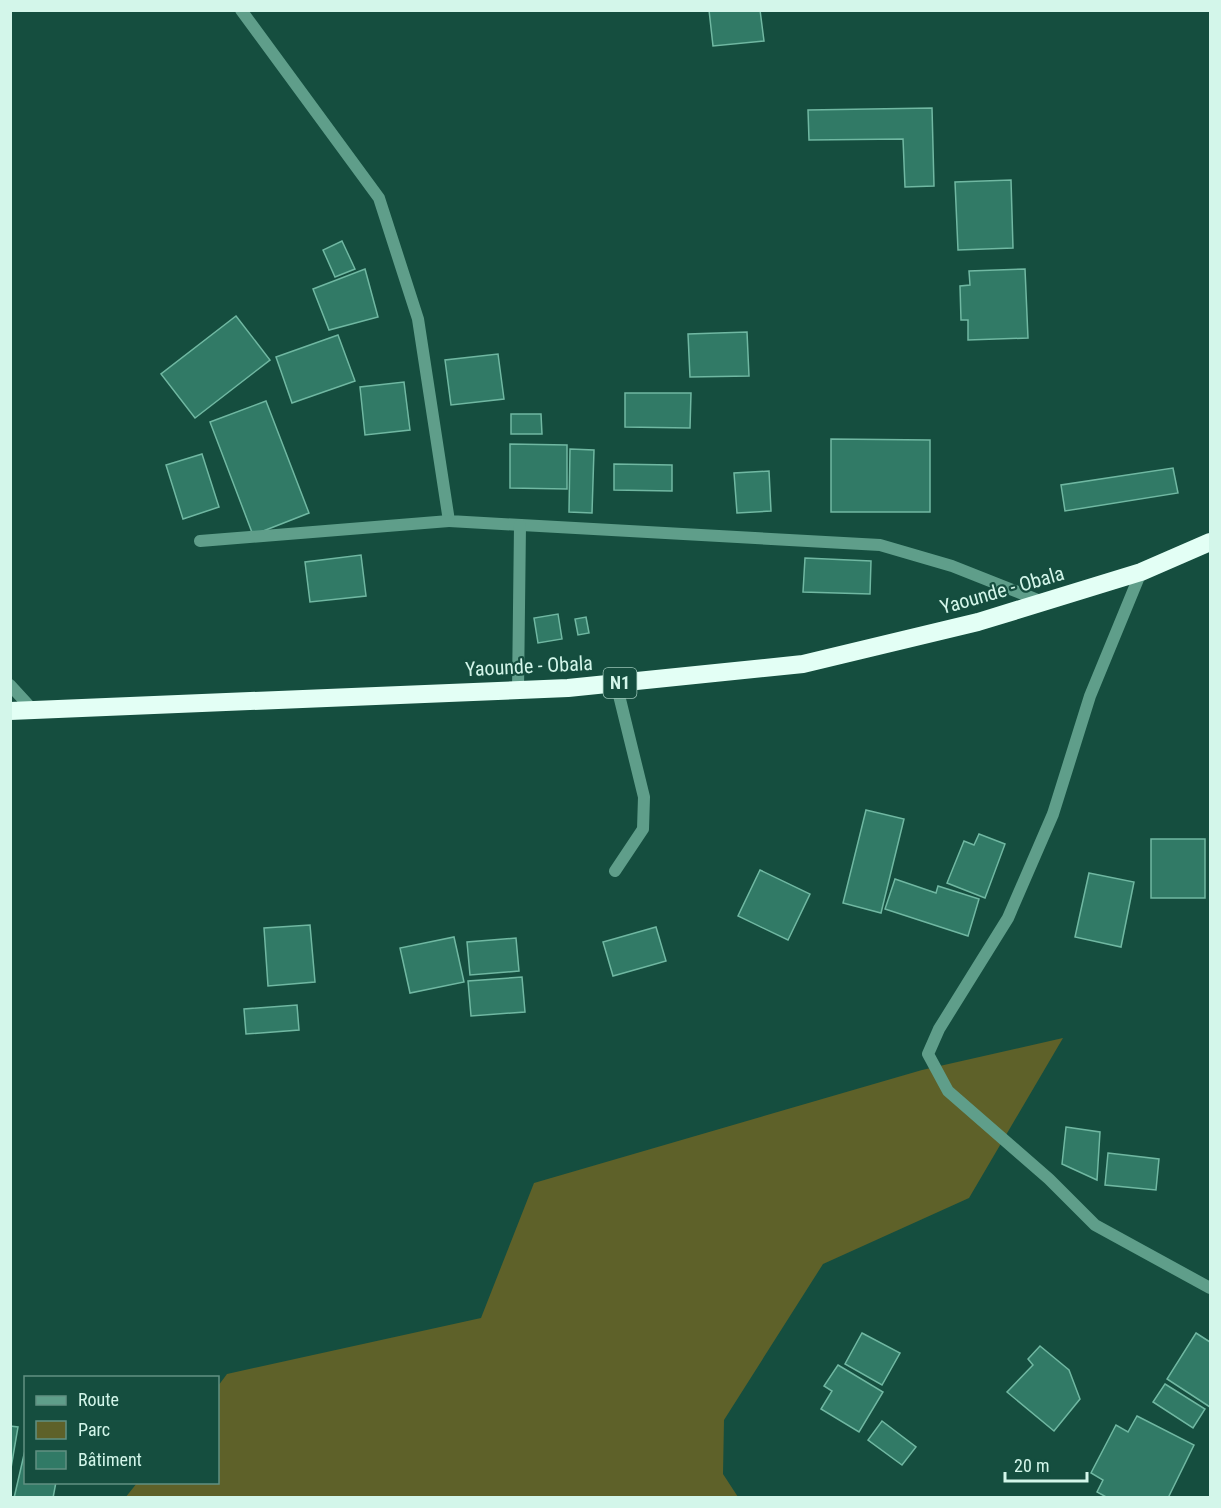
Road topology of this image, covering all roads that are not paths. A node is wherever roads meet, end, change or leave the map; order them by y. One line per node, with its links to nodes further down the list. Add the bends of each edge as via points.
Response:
1 (242, 10): 2 (street, via 379,198 418,319)
2 (449, 521): 3 (street); 4 (street)
3 (520, 525): 7 (street, via 880,545 952,566); 10 (street)
4 (200, 541)
5 (1210, 543): 6 (highway, Yaounde - Obala / N1)
6 (1141, 573): 7 (highway, Yaounde - Obala / N1); 14 (street, via 1090,696 1053,814 1008,918 939,1029 928,1054 948,1091 1049,1179 1095,1225)
7 (1045, 602): 8 (highway, Yaounde - Obala / N1, via 802,664)
8 (616, 683): 10 (highway, Yaounde - Obala / N1); 13 (street, via 644,797 643,829)
9 (10, 685): 11 (street)
10 (518, 690): 11 (highway, Yaounde - Obala / N1)
11 (32, 709): 12 (highway, Yaounde - Obala / N1)
12 (10, 711)
13 (615, 871)
14 (1210, 1288)

